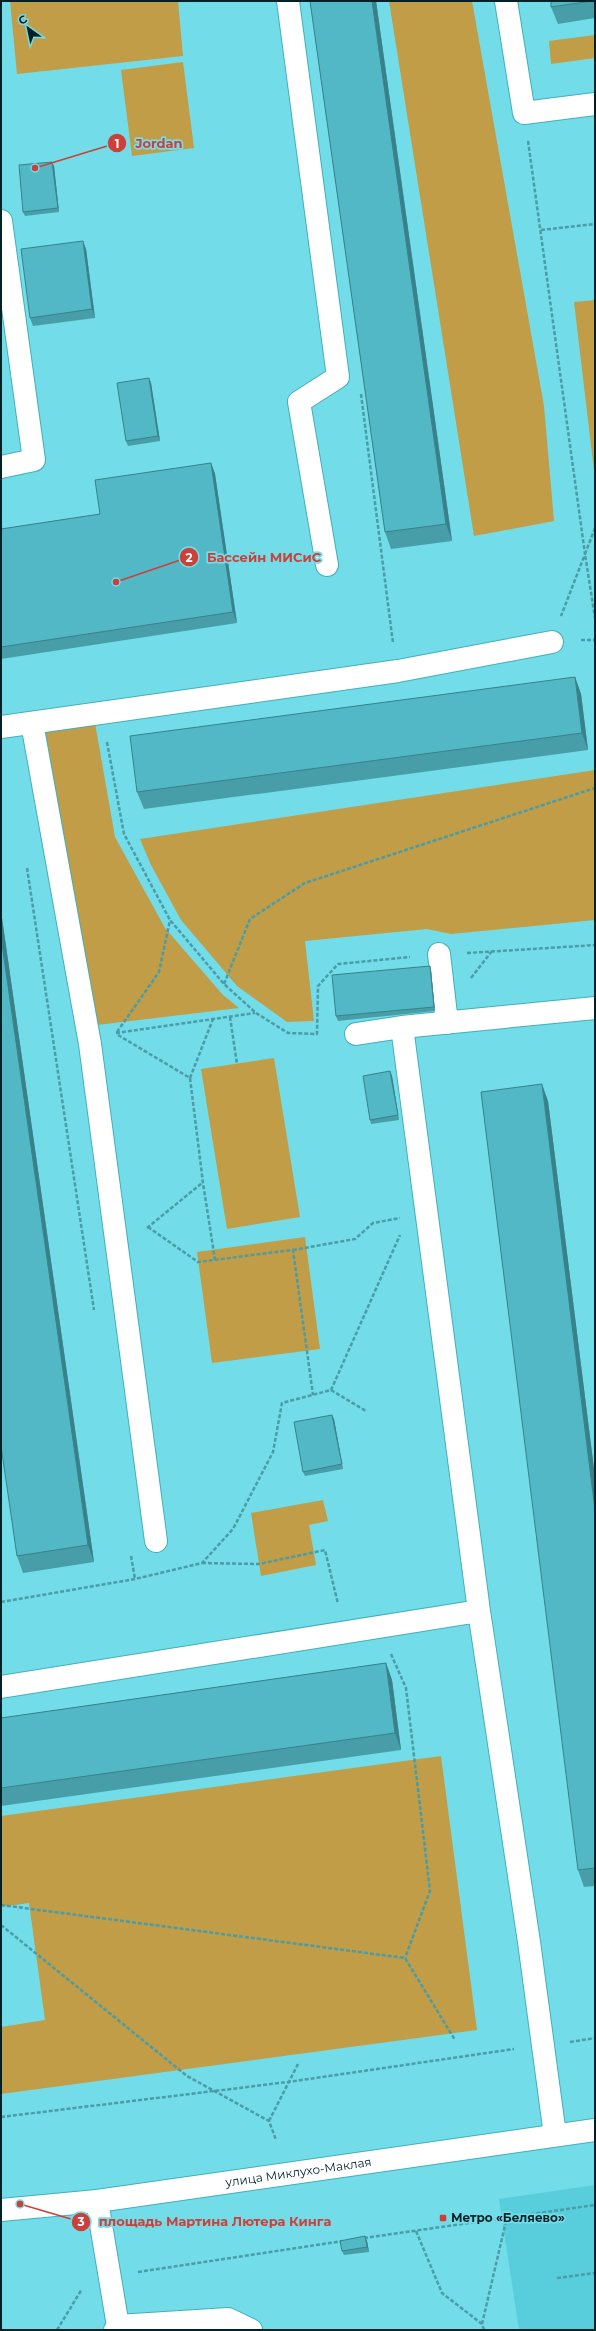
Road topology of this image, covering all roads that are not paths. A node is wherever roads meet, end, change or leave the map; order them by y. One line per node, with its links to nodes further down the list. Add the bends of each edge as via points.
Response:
1 (288, 1): 6 (main road, via 338,377 299,402)
2 (506, 1): 3 (main road, via 524,113)
3 (595, 104)
4 (1, 221): 5 (main road, via 34,460)
5 (1, 467)
6 (327, 565)
7 (552, 642): 8 (main road, via 398,671)
8 (32, 723): 9 (main road); 15 (main road, via 90,1044)
9 (1, 728)
10 (439, 954): 12 (main road)
11 (595, 1008): 12 (main road)
12 (447, 1022): 13 (main road)
13 (402, 1027): 14 (main road); 16 (main road)
14 (356, 1034)
15 (156, 1541)
16 (479, 1611): 17 (main road); 19 (main road, via 544,2045)
17 (1, 1687)
18 (595, 2130): 19 (main road, улица Миклухо-Маклая)
19 (555, 2135): 20 (main road, улица Миклухо-Маклая)
20 (97, 2201): 21 (main road, улица Миклухо-Маклая); 22 (main road, via 111,2276)
21 (1, 2210)
22 (116, 2328): 23 (main road, via 228,2319)
23 (251, 2330)

